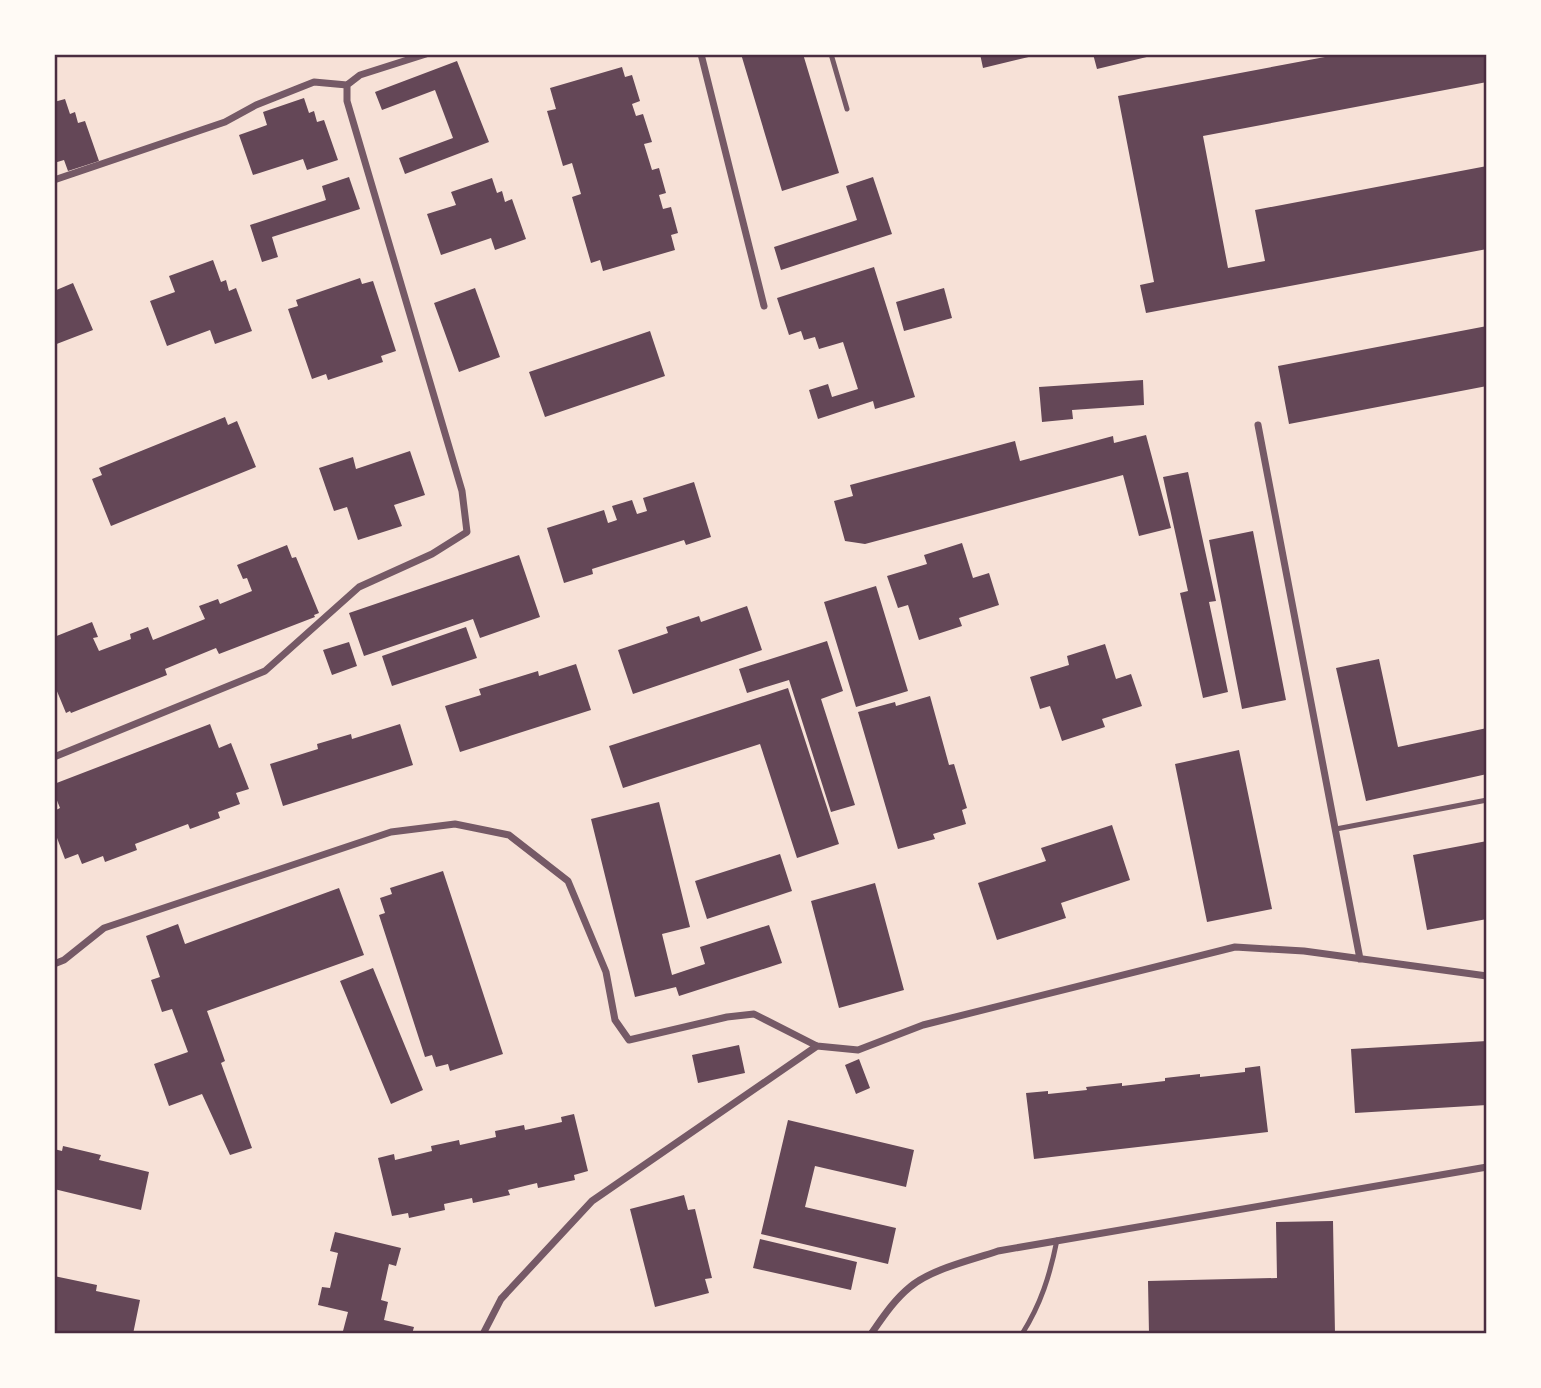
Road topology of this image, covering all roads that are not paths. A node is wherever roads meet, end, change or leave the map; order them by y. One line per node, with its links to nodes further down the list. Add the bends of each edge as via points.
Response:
1 (426, 54): 4 (street, via 360,75)
2 (701, 54): 7 (street)
3 (831, 54): 5 (lane)
4 (347, 85): 6 (street, via 314,82 225,122); 9 (street, via 347,101 462,491 467,532 432,554 359,587 265,671)
5 (847, 109)
6 (54, 180)
7 (764, 306)
8 (1258, 425): 11 (street)
9 (54, 757)
10 (1487, 800): 11 (lane)
11 (1335, 830): 12 (street)
12 (1360, 959): 14 (street); 15 (street, via 1235,947 923,1025 858,1050)
13 (54, 964): 15 (street, via 104,928 391,832 455,824 509,835 568,881 606,972 615,1020 629,1040 754,1014)
14 (1487, 976)
15 (817, 1046): 18 (street, via 592,1201 501,1299)
16 (1487, 1167): 17 (street)
17 (1057, 1241): 19 (street, via 998,1251 912,1285); 20 (lane, via 1049,1278)
18 (483, 1334)
19 (871, 1334)
20 (1022, 1334)

